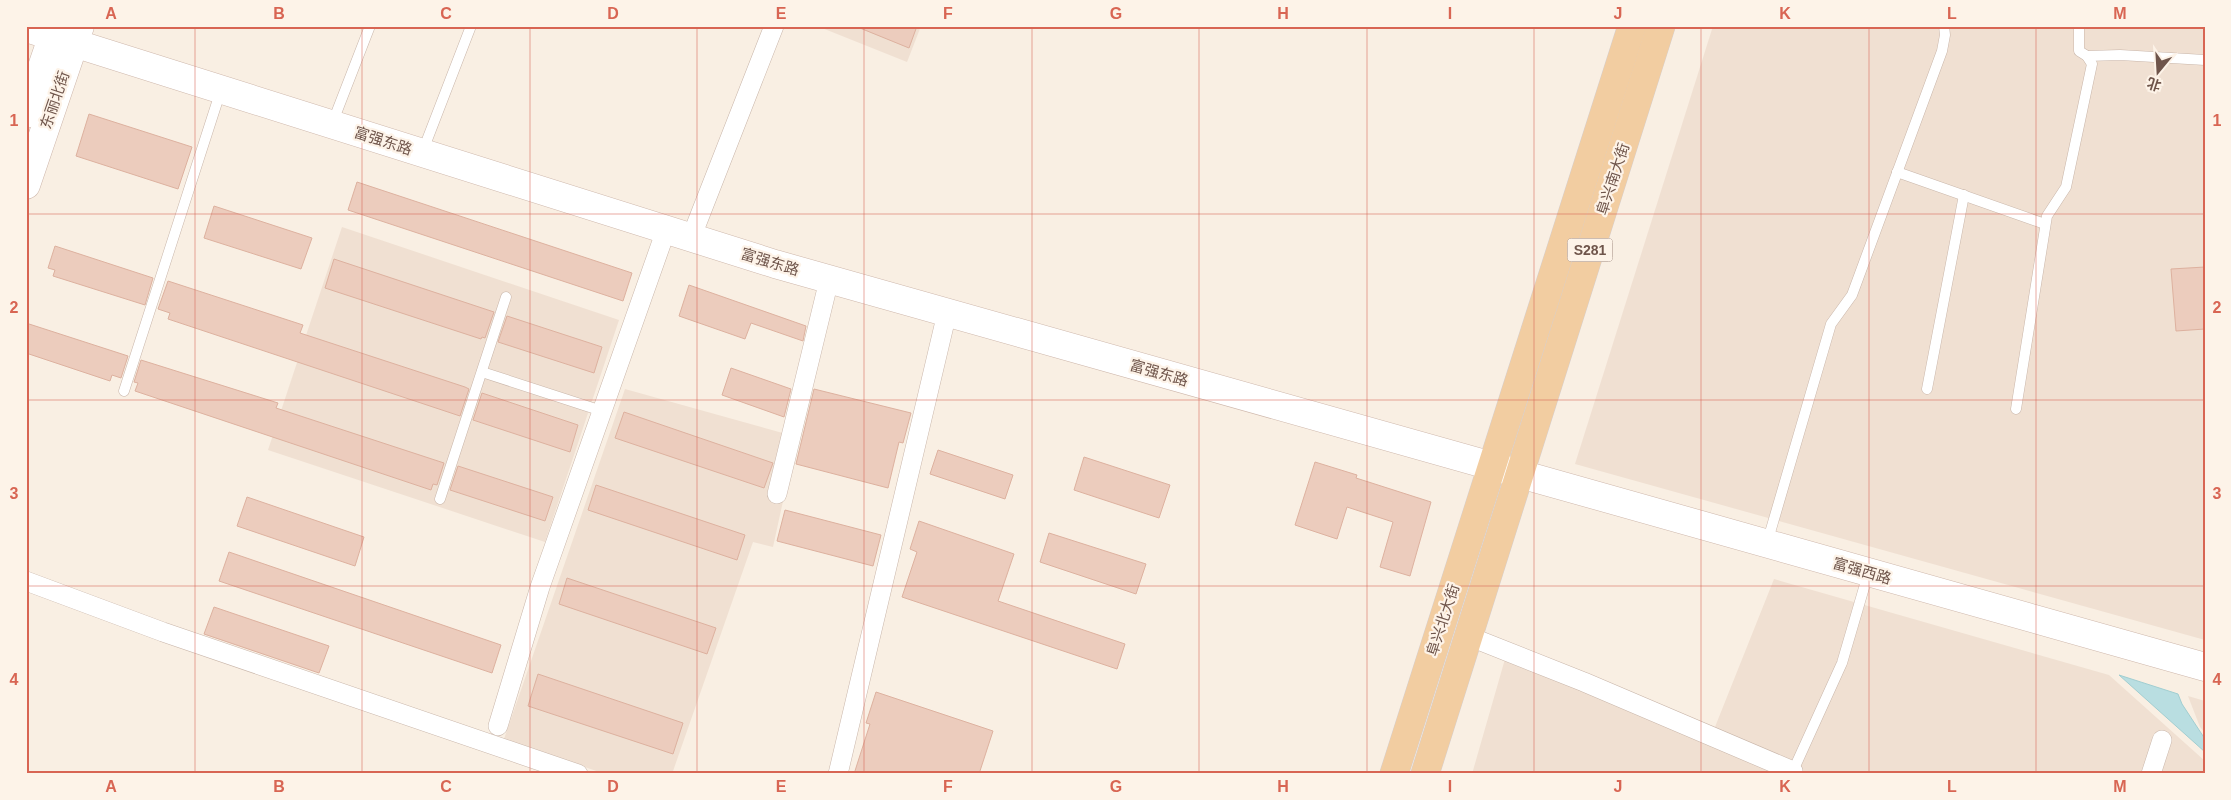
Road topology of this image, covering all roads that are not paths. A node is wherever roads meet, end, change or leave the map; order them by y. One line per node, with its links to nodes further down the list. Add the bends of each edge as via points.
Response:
1 (370, 26): 14 (lane)
2 (471, 26): 15 (lane)
3 (774, 26): 20 (street)
4 (1632, 26): 29 (main road, 阜兴南大街 / S281)
5 (1661, 26): 30 (main road, 阜兴南大街 / S281)
6 (1944, 26): 16 (lane, via 1942,51)
7 (2079, 26): 10 (lane, via 2079,51)
8 (26, 28): 9 (street, 富强东路)
9 (66, 33): 12 (street, 富强东路); 13 (street, 东丽北街); 17 (street, 东丽北街)
10 (2088, 56): 11 (lane); 19 (lane, via 2092,64 2066,187)
11 (2205, 60)
12 (221, 90): 14 (street, 富强东路); 26 (lane)
13 (26, 114)
14 (332, 125): 15 (street, 富强东路)
15 (421, 154): 20 (street, 富强东路)
16 (1898, 172): 18 (lane); 33 (lane, via 1852,295 1831,324)
17 (26, 185)
18 (1964, 195): 19 (lane); 25 (lane)
19 (2045, 224): 27 (lane)
20 (678, 234): 21 (street, 富强东路); 28 (street)
21 (829, 280): 23 (street, 富强东路); 31 (street)
22 (506, 297): 24 (lane)
23 (947, 313): 29 (street, 富强东路); 42 (street)
24 (482, 372): 28 (lane); 32 (lane)
25 (1927, 389)
26 (124, 391)
27 (2016, 409)
28 (602, 411): 38 (street, via 540,587)
29 (1492, 467): 30 (street, 富强东路); 43 (main road, 阜兴北大街 / S281)
30 (1519, 474): 33 (street, 富强西路); 36 (main road, 阜兴北大街 / S281)
31 (777, 494)
32 (440, 498)
33 (1767, 544): 34 (street, 富强西路)
34 (1868, 573): 37 (street, 富强西路); 40 (lane, via 1842,663)
35 (26, 581): 41 (street, via 163,632)
36 (1468, 636): 40 (street); 44 (main road, 阜兴北大街 / S281)
37 (2205, 667)
38 (498, 726)
39 (2162, 740): 45 (street)
40 (1793, 772)
41 (578, 774)
42 (838, 774)
43 (1394, 774)
44 (1425, 774)
45 (2150, 774)

